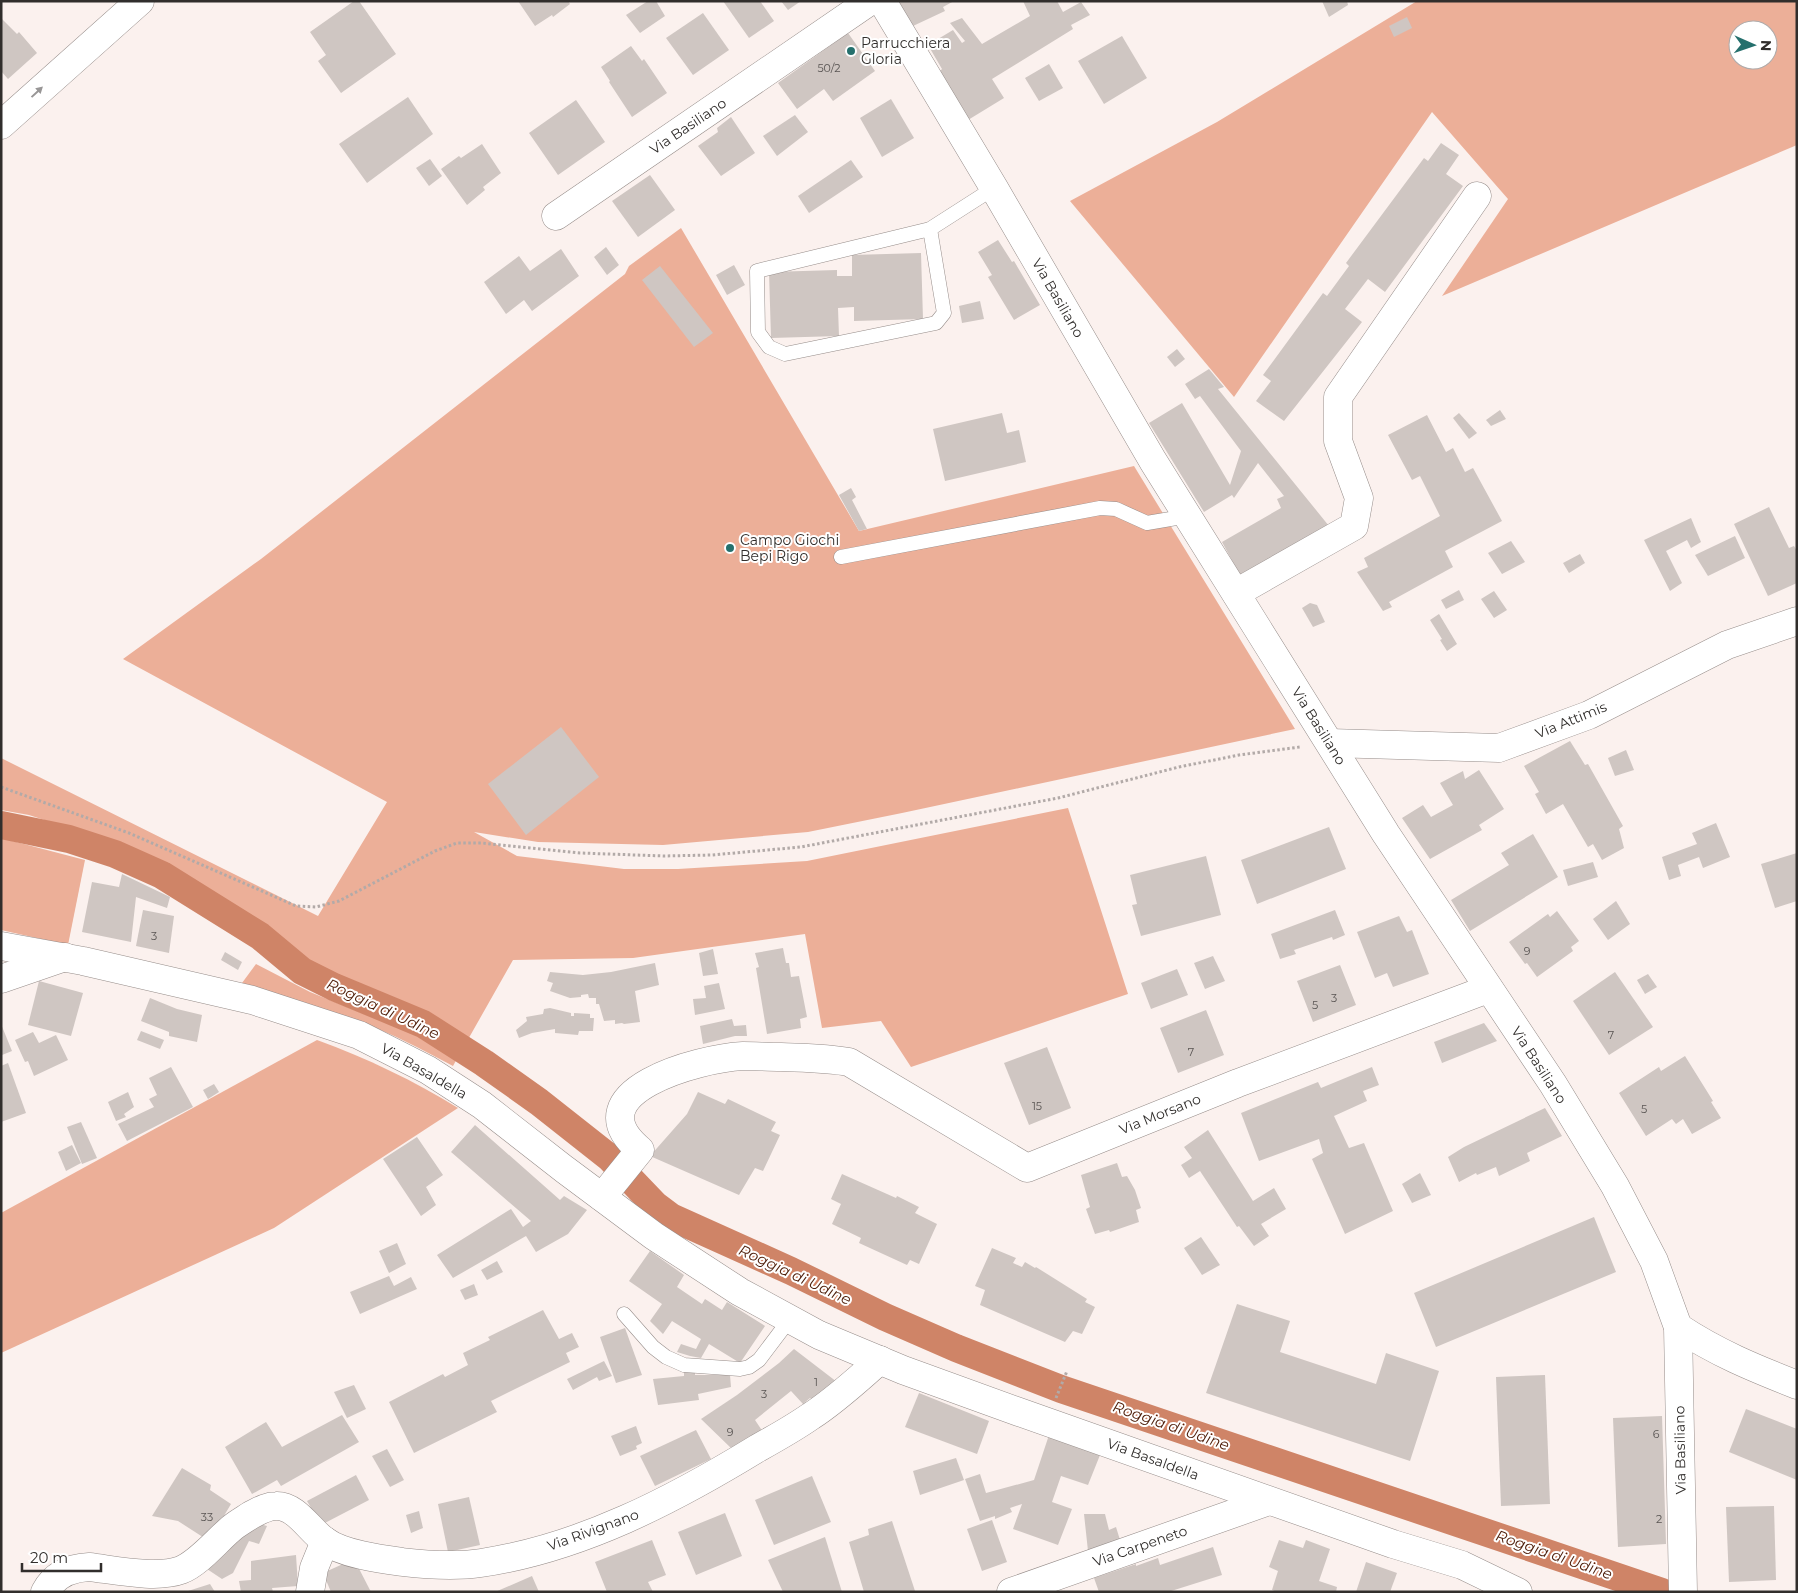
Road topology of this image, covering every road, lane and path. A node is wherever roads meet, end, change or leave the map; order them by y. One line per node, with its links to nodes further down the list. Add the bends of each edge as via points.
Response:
1 (140, 1): 4 (street, one-way to 1)
2 (870, 1): 7 (street, Via Basiliano)
3 (882, 1): 5 (street, Via Basiliano)
4 (1, 125)
5 (994, 188): 8 (lane); 9 (street, Via Basiliano)
6 (1477, 196): 11 (street, via 1338,397 1338,441 1359,498 1354,526)
7 (556, 216)
8 (930, 229): 8 (lane, via 757,271 758,332 769,347 785,354 936,323 944,313)
9 (1188, 516): 10 (lane, via 1147,523 1116,509 1100,508); 11 (street, Via Basiliano)
10 (841, 557)
11 (1236, 593): 13 (street, Via Basiliano)
12 (1797, 621): 13 (street, Via Attimis, via 1727,645 1589,715 1500,748)
13 (1330, 743): 14 (path, via 1239,755 1058,798 801,848 664,856 458,843 435,851 339,901 316,907 296,906 129,834); 18 (street, Via Basiliano)
14 (1, 787)
15 (1, 946): 16 (street, Via Basaldella)
16 (65, 957): 17 (street); 19 (street, Via Basaldella, via 252,1000 359,1035 428,1070)
17 (1, 979)
18 (1488, 989): 19 (street, Via Morsano, via 1238,1083 1027,1168 849,1062 829,1058 742,1056 711,1061 656,1079 626,1100 620,1111 621,1126 628,1140 640,1150); 22 (street, Via Basiliano, via 1553,1084 1615,1186 1654,1261)
19 (608, 1189): 21 (street, Via Basaldella, via 670,1246 740,1292)
20 (624, 1314): 21 (lane, via 666,1357 684,1365 740,1369 759,1360)
21 (790, 1319): 23 (street, Via Basaldella, via 819,1335)
22 (1678, 1327): 25 (street, via 1731,1358); 33 (street, Via Basiliano)
23 (880, 1360): 27 (street, Via Basaldella); 28 (street, Via Rivignano, via 812,1415 725,1468 631,1518 576,1538 522,1555 440,1566 361,1554 339,1549)
24 (1067, 1371): 26 (path)
25 (1797, 1385)
26 (1056, 1397)
27 (1269, 1501): 31 (street, Via Carpeneto); 32 (street, Via Basaldella, via 1462,1565)
28 (325, 1541): 29 (street, Via Rivignano, via 290,1510 276,1506 258,1511 235,1526 183,1569 156,1573 80,1567 58,1577); 30 (street, via 314,1568)
29 (44, 1592)
30 (310, 1592)
31 (1011, 1592)
32 (1518, 1592)
33 (1683, 1592)

